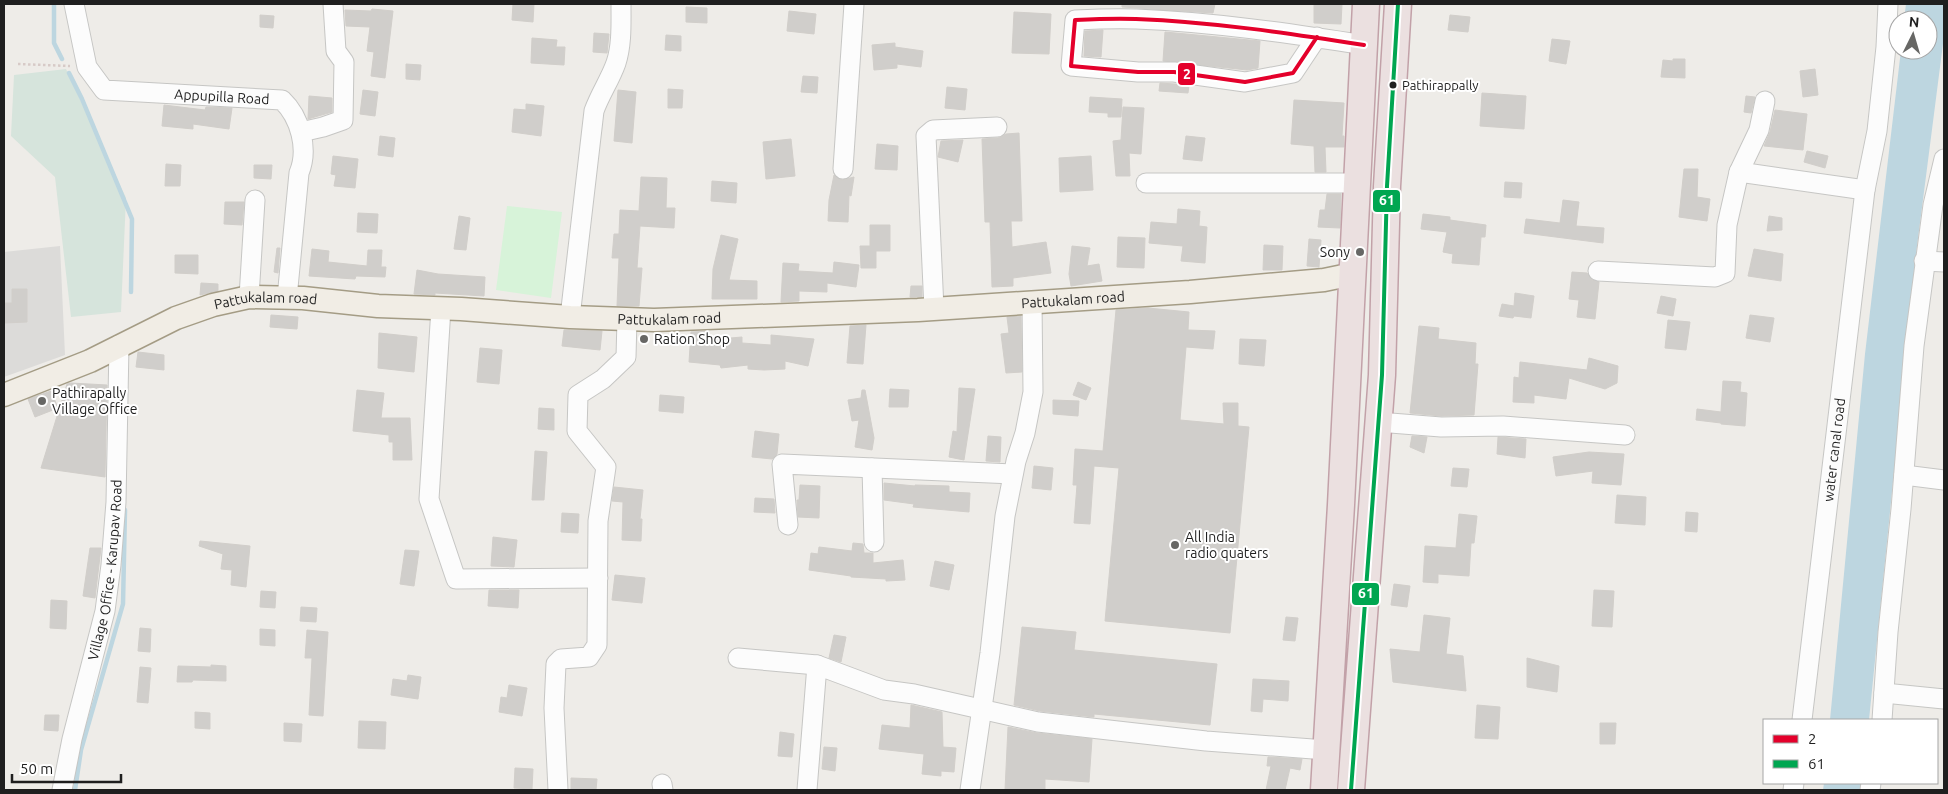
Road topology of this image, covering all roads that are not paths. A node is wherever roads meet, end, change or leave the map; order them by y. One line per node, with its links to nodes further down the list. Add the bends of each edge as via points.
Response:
1 (74, 4): 12 (street, Appupilla Road, via 87,67 104,90 282,100 291,108)
2 (334, 4): 12 (street, via 336,51 344,62 343,120)
3 (621, 4): 29 (street, via 616,63 594,111)
4 (854, 4): 14 (street)
5 (1366, 4): 9 (highway)
6 (1398, 4): 33 (highway)
7 (1888, 4): 18 (street, water canal road, via 1877,131)
8 (1317, 37): 8 (street, via 1135,18 1074,20 1071,66 1174,72 1244,82 1293,73); 9 (street)
9 (1364, 45): 16 (highway)
10 (1765, 101): 15 (street, via 1759,130)
11 (997, 127): 28 (street, via 932,130 926,136)
12 (301, 132): 25 (street, Appupilla Road, via 303,163 299,172)
13 (1944, 159): 20 (street)
14 (843, 169)
15 (1739, 172): 18 (street); 22 (street, via 1727,225 1725,273 1715,277)
16 (1357, 183): 17 (street); 23 (highway)
17 (1146, 184)
18 (1866, 184): 47 (street, water canal road)
19 (254, 200): 24 (street)
20 (1924, 261): 21 (street); 37 (street)
21 (1944, 262)
22 (1598, 271)
23 (1353, 274): 26 (main road, Pattukalam road, via 1242,288); 49 (highway)
24 (249, 297): 25 (main road, Pattukalam road); 31 (main road, Pattukalam road, via 176,318)
25 (287, 298): 27 (main road, Pattukalam road)
26 (1032, 302): 28 (main road, Pattukalam road); 36 (street, via 1033,392)
27 (441, 308): 29 (main road, Pattukalam road); 41 (street, via 429,499 456,579)
28 (934, 309): 30 (main road, Pattukalam road)
29 (570, 318): 30 (main road, Pattukalam road)
30 (627, 319): 41 (street, via 626,357 603,379 578,395 577,431 606,467 598,521)
31 (119, 345): 32 (main road, Pattukalam road, via 90,361); 50 (street, Village Office - Karupav Road, via 116,502 111,565 105,611)
32 (4, 395)
33 (1378, 422): 34 (street, via 1441,427 1503,426); 55 (highway)
34 (1625, 435)
35 (872, 468): 36 (street); 39 (street, via 782,464); 40 (street)
36 (1013, 474): 46 (street)
37 (1904, 476): 38 (street); 44 (street)
38 (1944, 480)
39 (788, 525)
40 (874, 542)
41 (598, 578): 51 (street, via 597,645 589,657 561,659 556,664 554,708)
42 (738, 658): 43 (street)
43 (817, 665): 46 (street, via 884,690); 52 (street)
44 (1884, 693): 45 (street); 48 (street)
45 (1944, 699)
46 (982, 709): 49 (street, via 1068,726); 53 (street)
47 (1802, 719)
48 (1882, 719)
49 (1326, 750): 54 (highway)
50 (62, 790)
51 (558, 790)
52 (807, 790)
53 (970, 790)
54 (1324, 790)
55 (1351, 790)

